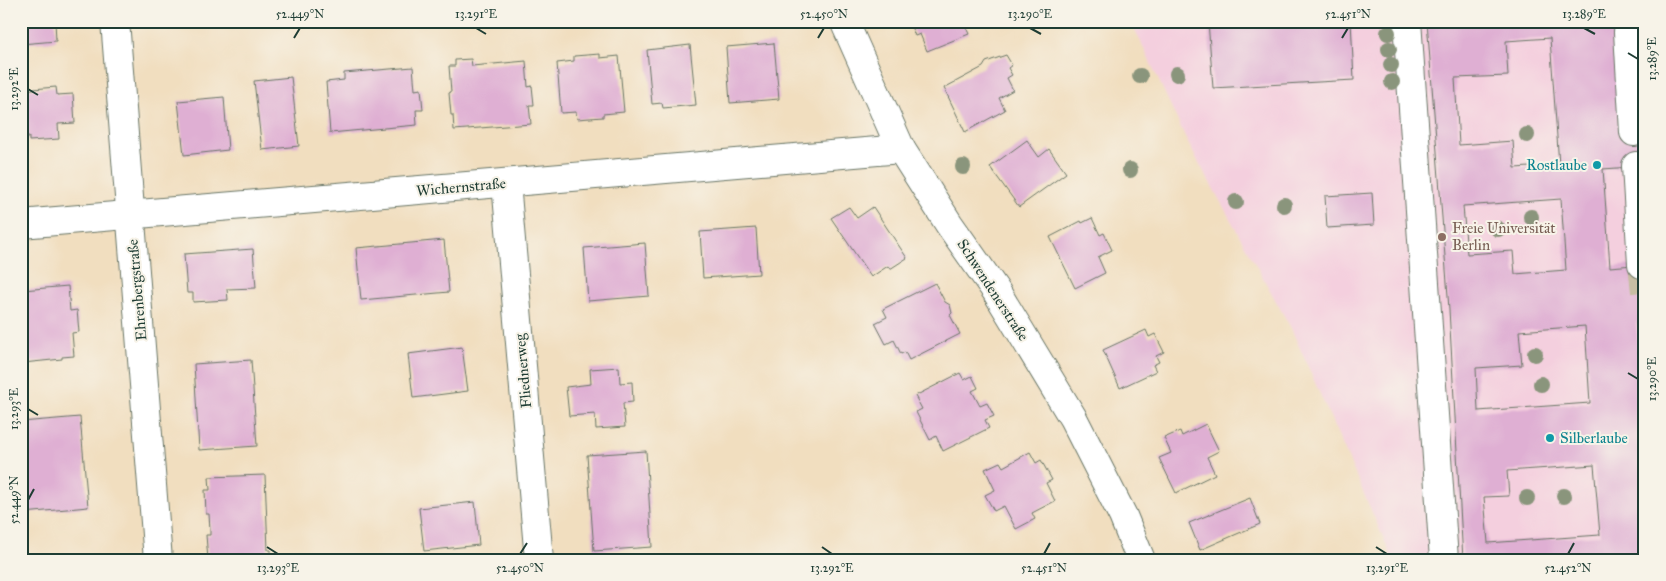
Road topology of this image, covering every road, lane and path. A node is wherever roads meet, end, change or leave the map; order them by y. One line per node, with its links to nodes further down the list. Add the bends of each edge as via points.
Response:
1 (115, 21): 9 (street, Ehrenbergstraße)
2 (844, 21): 6 (street, Schwendenerstraße)
3 (1407, 21): 15 (street)
4 (1628, 32): 5 (street)
5 (1634, 132)
6 (901, 149): 8 (street, Wichernstraße); 14 (street, Schwendenerstraße, via 996,291 1073,418 1124,516)
7 (1636, 166): 11 (street)
8 (506, 183): 9 (street, Wichernstraße); 13 (street, Fliednerweg)
9 (130, 215): 10 (street, Wichernstraße); 12 (street, Ehrenbergstraße)
10 (21, 224)
11 (1642, 264)
12 (158, 560)
13 (539, 560)
14 (1141, 560)
15 (1444, 560)

